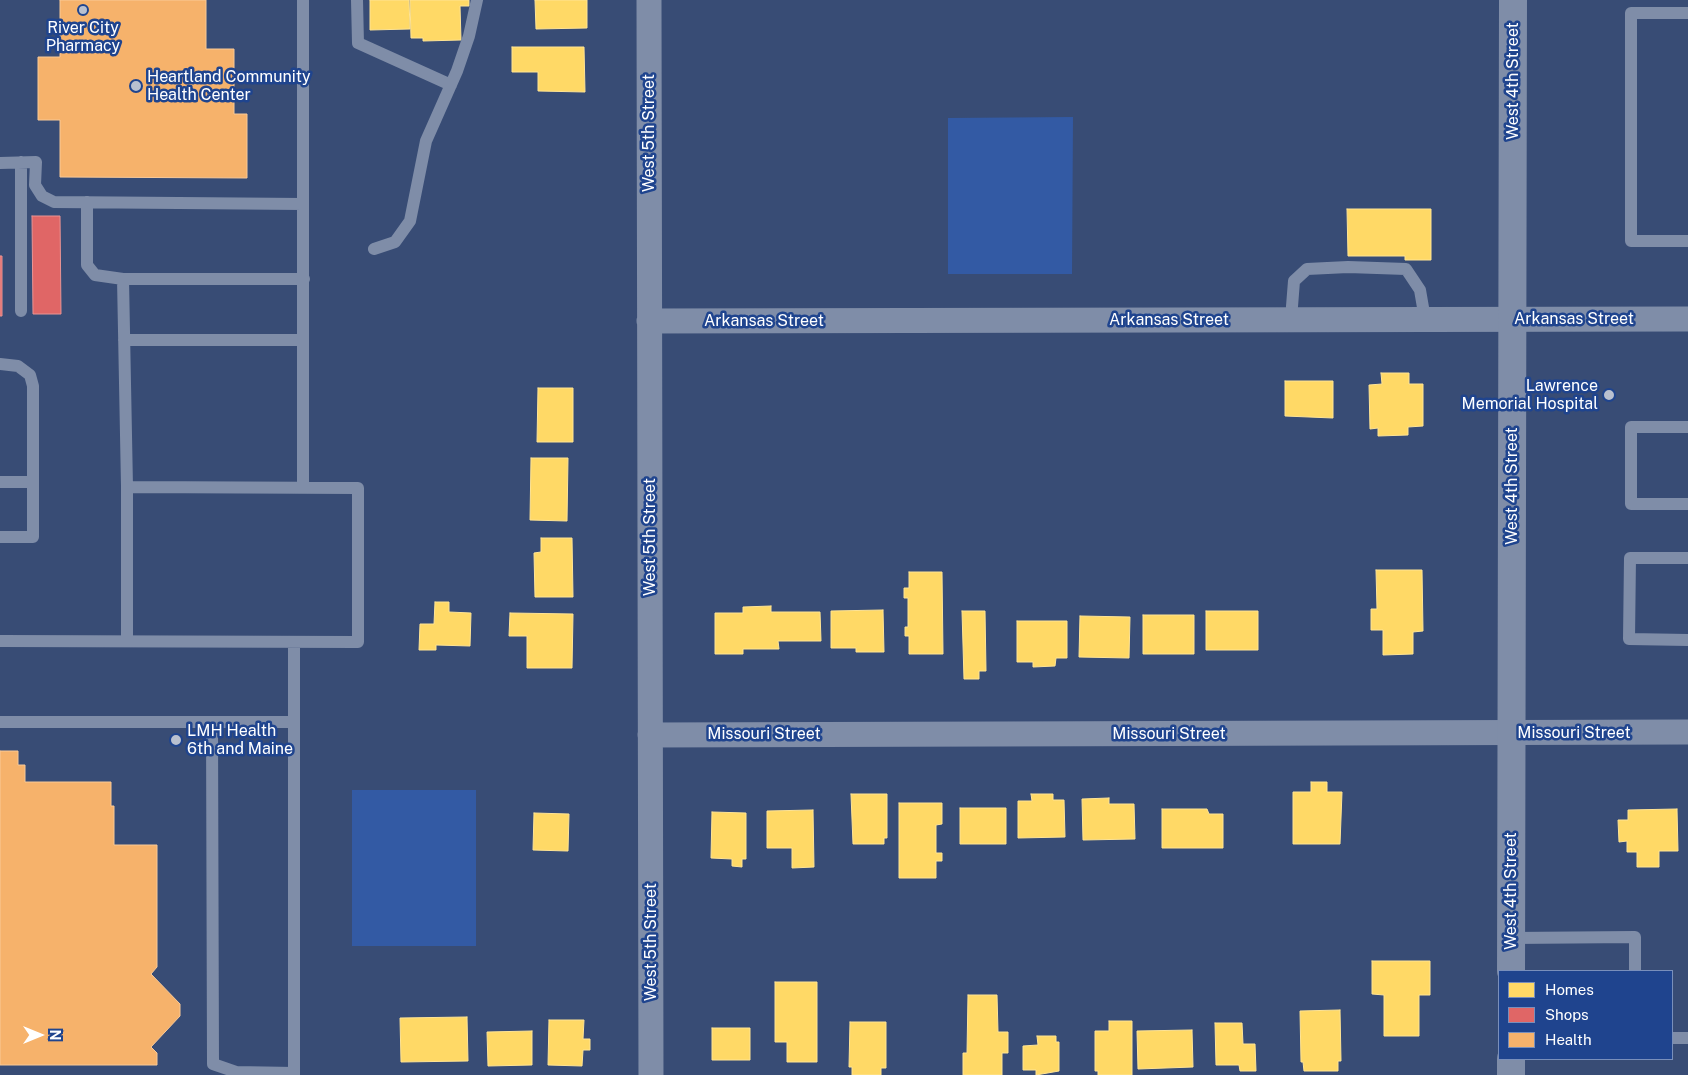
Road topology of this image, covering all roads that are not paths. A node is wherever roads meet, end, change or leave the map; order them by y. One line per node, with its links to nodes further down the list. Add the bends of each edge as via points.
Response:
1 (303, 0): 11 (lane)
2 (357, 0): 7 (lane, via 358,43)
3 (477, 0): 7 (lane, via 469,36)
4 (650, 0): 21 (street, West 5th Street)
5 (1513, 0): 19 (street, West 4th Street)
6 (1688, 13): 12 (lane, via 1631,13 1631,241)
7 (450, 85): 13 (lane, via 426,141 410,221 394,242)
8 (21, 162): 9 (lane); 10 (lane, via 36,162 35,186 42,196 54,202); 16 (lane)
9 (0, 163)
10 (87, 202): 11 (lane); 14 (lane, via 87,265 94,275)
11 (304, 204): 15 (lane)
12 (1688, 242)
13 (374, 249)
14 (123, 279): 15 (lane); 22 (lane)
15 (304, 279): 23 (lane)
16 (21, 311)
17 (1425, 319): 18 (street, Arkansas Street); 18 (lane, via 1420,290 1406,269 1348,267 1307,269 1300,275 1294,281); 19 (street, Arkansas Street)
18 (1291, 320): 21 (street, Arkansas Street)
19 (1511, 320): 20 (street, Arkansas Street); 41 (street, West 4th Street)
20 (1688, 320)
21 (649, 321): 42 (street, West 5th Street)
22 (124, 340): 23 (lane); 28 (lane)
23 (304, 340): 29 (lane)
24 (0, 364): 27 (lane, via 18,366 30,375 34,386)
25 (1688, 427): 30 (lane, via 1631,427 1631,504)
26 (0, 482): 27 (lane)
27 (33, 482): 31 (lane, via 33,537)
28 (127, 487): 29 (lane); 35 (lane)
29 (303, 487): 36 (lane, via 358,488 358,642)
30 (1688, 504)
31 (0, 537)
32 (1688, 558): 33 (lane, via 1630,558 1629,639)
33 (1688, 640)
34 (0, 641): 35 (lane)
35 (127, 641): 36 (lane)
36 (294, 642): 39 (lane)
37 (0, 722): 38 (lane)
38 (212, 722): 39 (lane); 49 (lane, via 213,1064 236,1072)
39 (294, 722): 49 (lane)
40 (1688, 732): 41 (street, Missouri Street)
41 (1512, 733): 42 (street, Missouri Street); 43 (street, West 4th Street)
42 (650, 734): 50 (street, West 5th Street)
43 (1511, 938): 44 (street, West 4th Street); 45 (lane, via 1635,937)
44 (1511, 970)
45 (1635, 970)
46 (1673, 1038): 47 (lane)
47 (1688, 1038)
48 (1511, 1060): 51 (street)
49 (294, 1074)
50 (651, 1075)
51 (1510, 1075)

